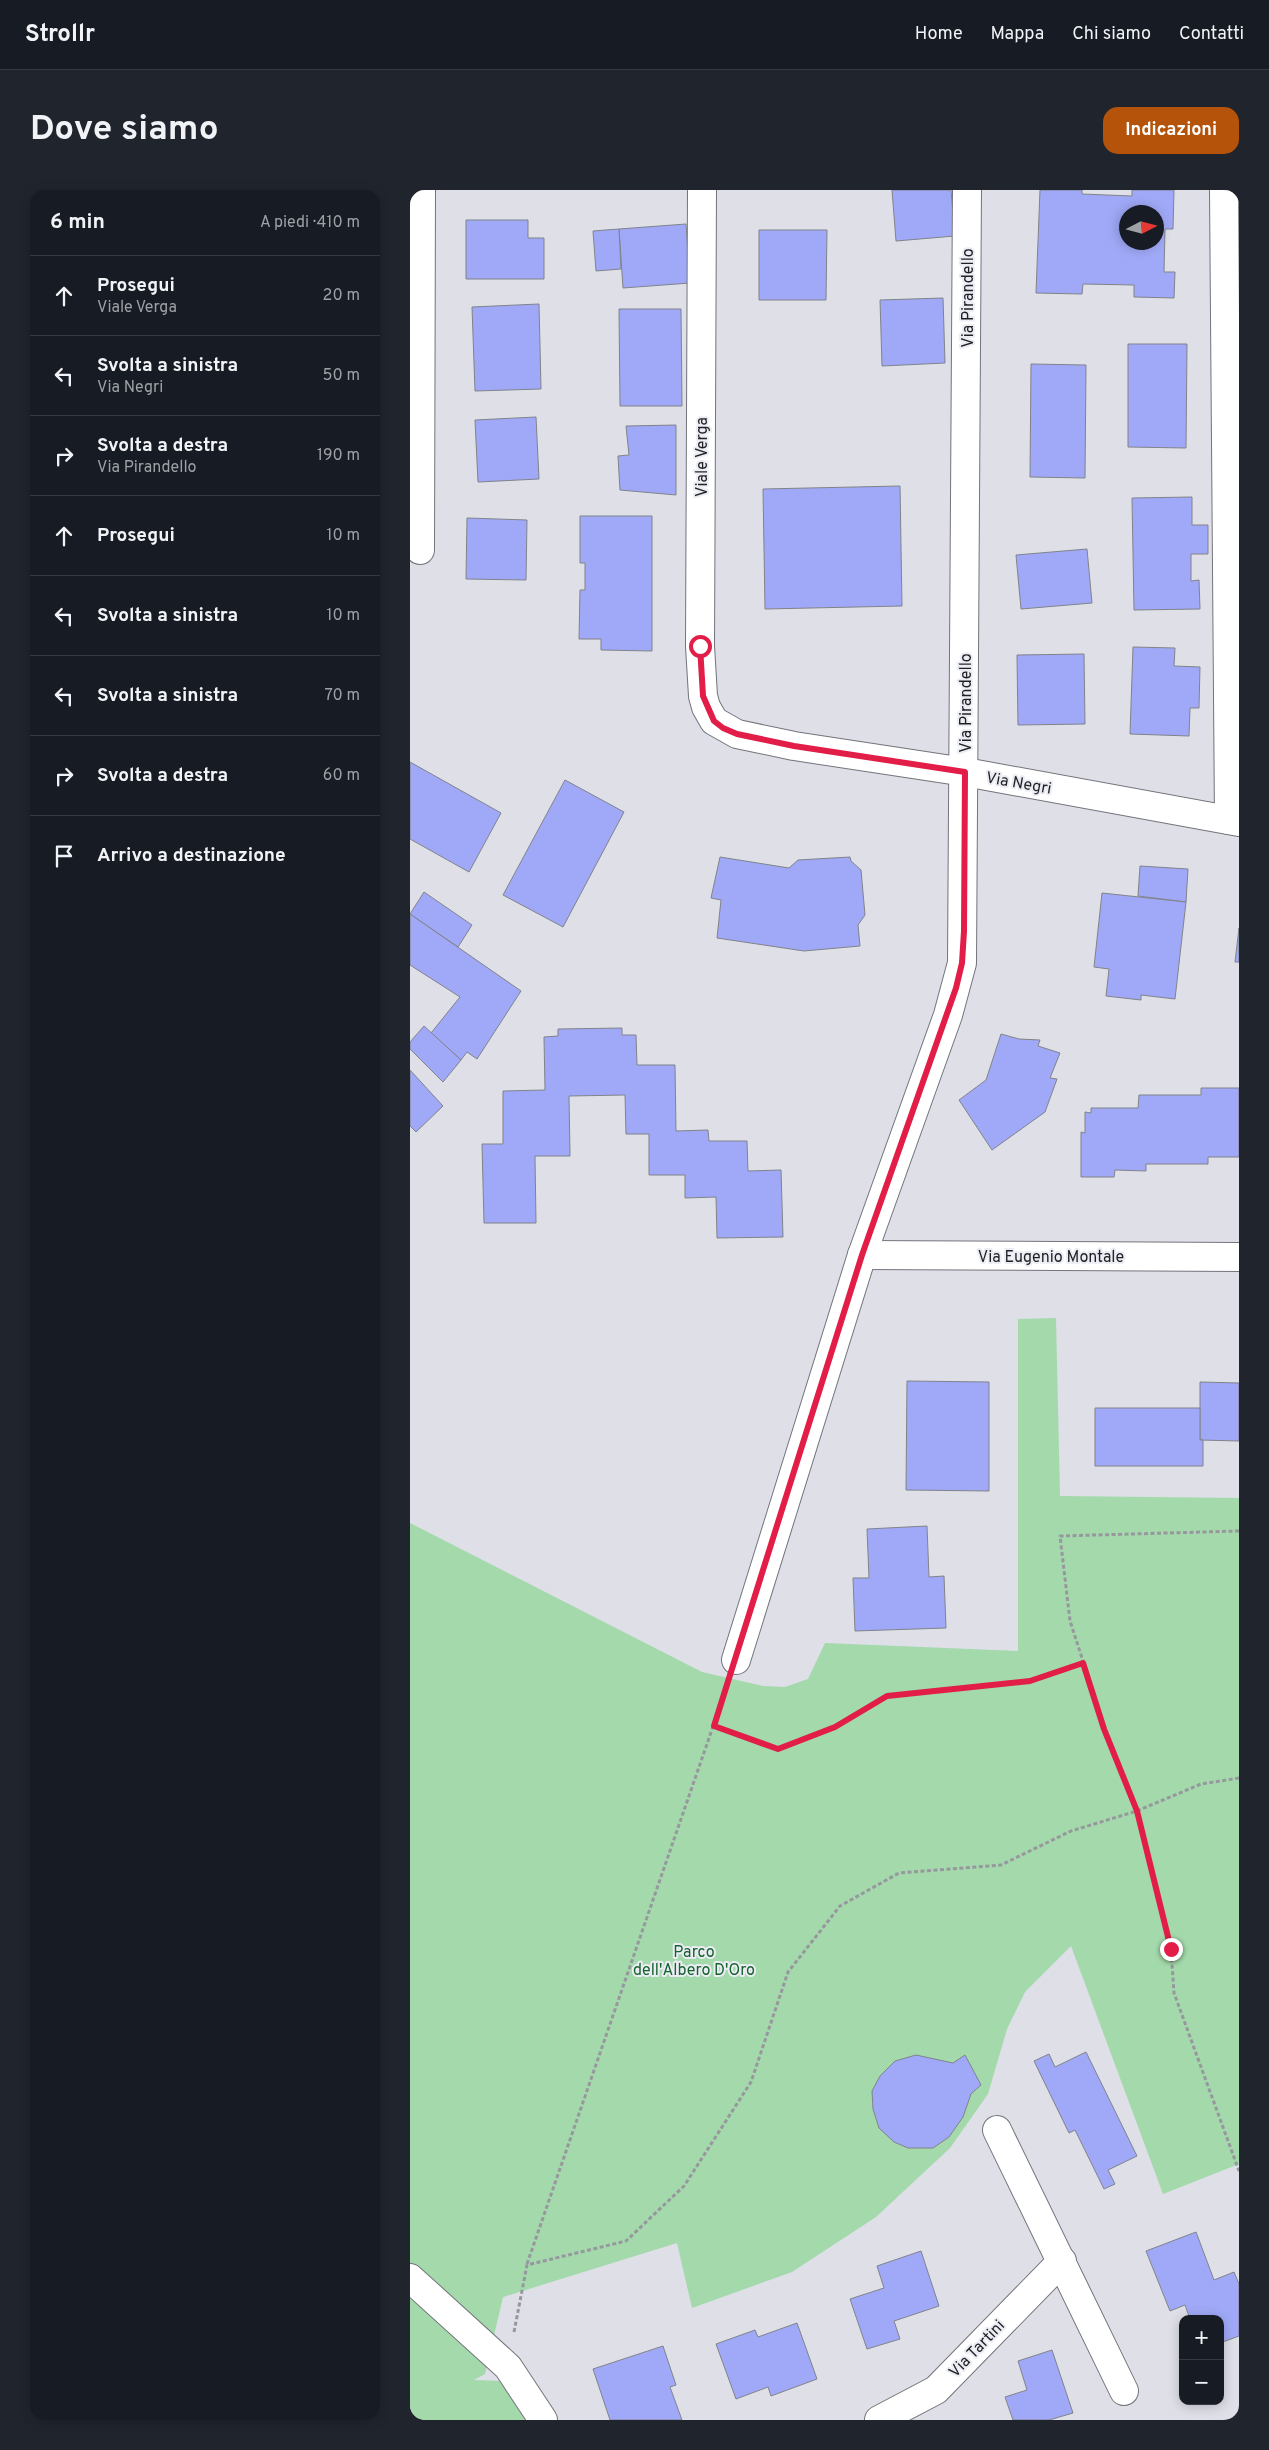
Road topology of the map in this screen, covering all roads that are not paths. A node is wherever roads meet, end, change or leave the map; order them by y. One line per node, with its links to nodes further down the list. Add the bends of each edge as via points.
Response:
1 (421, 190): 5 (street)
2 (702, 190): 6 (street, Viale Verga, via 700,646 703,696)
3 (967, 190): 7 (street, Via Pirandello)
4 (1224, 190): 8 (street)
5 (420, 550)
6 (714, 721): 7 (street, Via Negri, via 737,734 765,740)
7 (965, 772): 8 (street, Via Negri); 9 (street, Via Pirandello, via 962,963 948,1015)
8 (1234, 821)
9 (862, 1255): 10 (street, Via Eugenio Montale); 11 (street, Via Pirandello)
10 (1239, 1257)
11 (736, 1660)
12 (997, 2130): 13 (street)
13 (1062, 2261): 15 (street); 17 (street, Via Tartini, via 936,2390)
14 (410, 2278): 16 (street, via 508,2367)
15 (1124, 2391)
16 (543, 2420)
17 (879, 2420)

